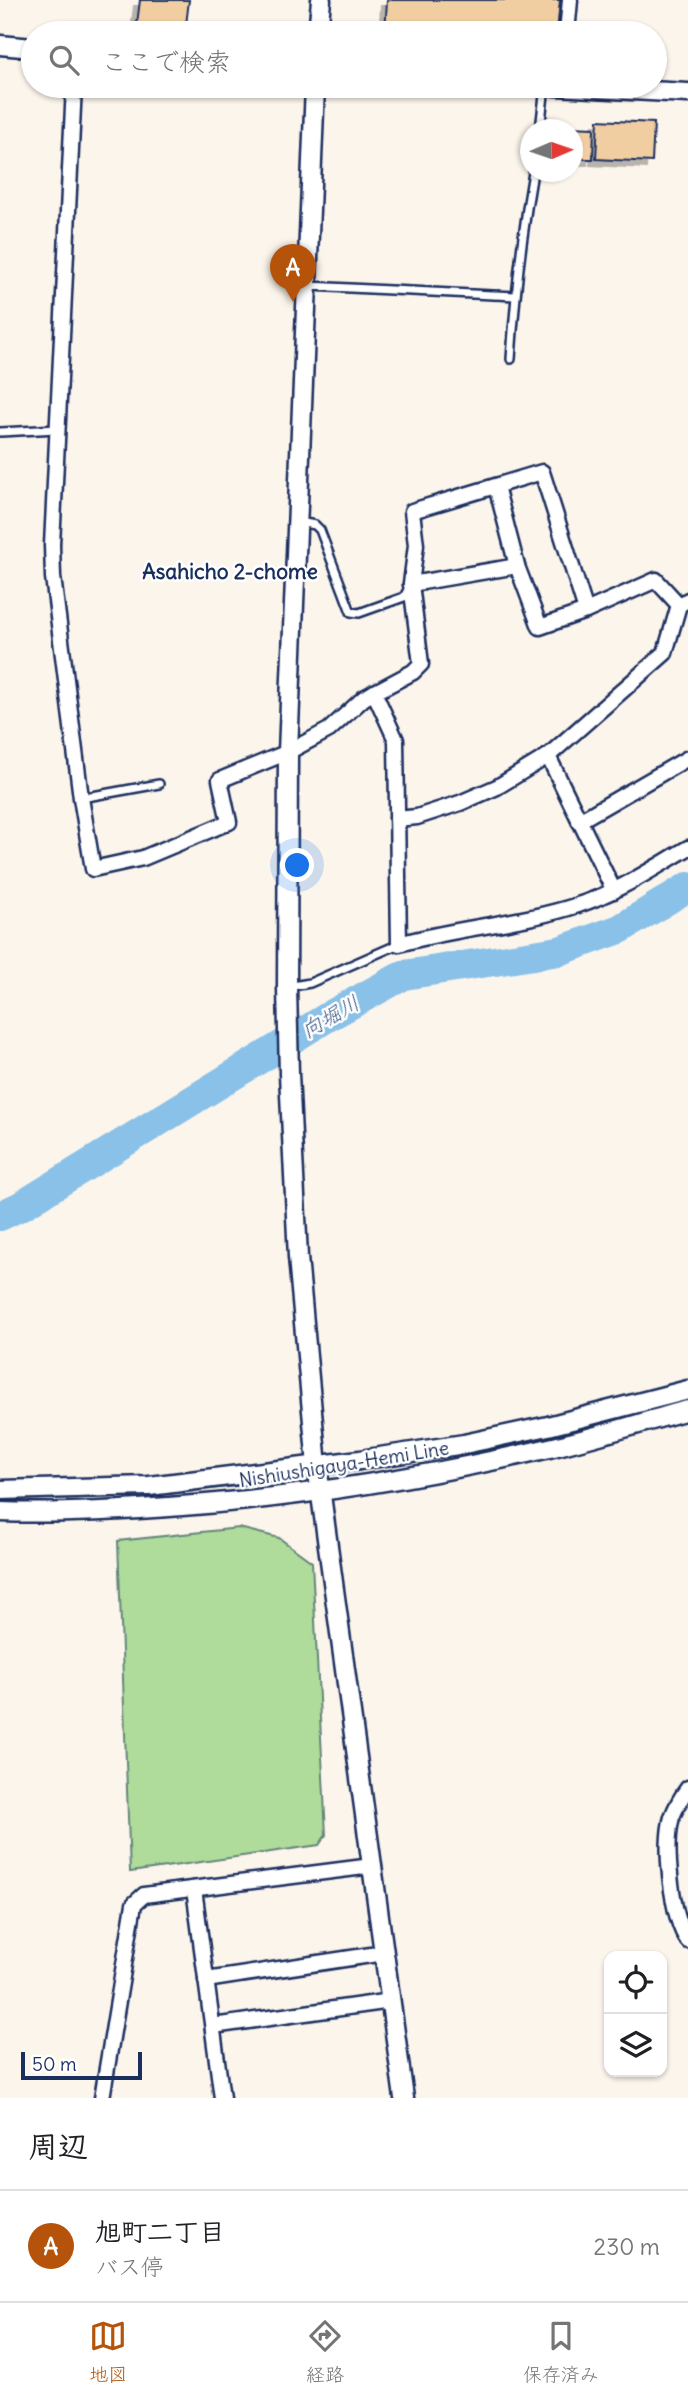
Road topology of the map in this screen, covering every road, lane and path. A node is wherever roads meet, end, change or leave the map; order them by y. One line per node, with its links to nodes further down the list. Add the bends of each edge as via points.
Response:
1 (321, 0): 3 (street)
2 (570, 0): 4 (street)
3 (319, 21)
4 (568, 21)
5 (0, 46): 6 (street)
6 (21, 47)
7 (667, 92): 8 (street)
8 (688, 93)
9 (73, 98): 17 (street)
10 (315, 98): 14 (street)
11 (544, 98): 12 (lane)
12 (541, 119)
13 (531, 182): 15 (lane)
14 (308, 286): 15 (lane); 20 (street)
15 (515, 296): 16 (lane)
16 (511, 359)
17 (58, 429): 18 (lane); 30 (street, via 53,577)
18 (0, 432)
19 (496, 486): 21 (street); 22 (street, via 412,511 416,545); 24 (street, via 541,472)
20 (298, 522): 22 (lane, via 320,530 351,612 404,597); 26 (street)
21 (517, 566): 22 (street); 24 (street, via 541,626)
22 (411, 584): 25 (street, via 421,663)
23 (683, 602): 24 (street, via 656,580); 27 (street, via 665,653)
24 (586, 611)
25 (374, 692): 26 (street, via 329,730); 31 (street, via 396,740)
26 (288, 752): 30 (street, via 220,780 229,822 124,863 93,869); 36 (street)
27 (548, 756): 31 (street, via 460,803); 32 (street)
28 (688, 758): 32 (street)
29 (159, 784): 30 (lane)
30 (81, 798)
31 (397, 819): 35 (street)
32 (579, 821): 34 (street)
33 (688, 848): 34 (street)
34 (614, 891): 35 (street, via 535,916)
35 (399, 944): 36 (lane, via 310,983)
36 (287, 987): 39 (street, via 298,1257)
37 (688, 1390): 39 (street, Nishiushigaya-Hemi Line, via 476,1441)
38 (688, 1410): 41 (street, Nishiushigaya-Hemi Line, via 546,1449)
39 (317, 1466): 40 (street, Nishiushigaya-Hemi Line, via 149,1486); 41 (street)
40 (0, 1490)
41 (320, 1493): 42 (street, Nishiushigaya-Hemi Line, via 145,1509); 44 (street)
42 (0, 1512)
43 (688, 1788): 46 (street, via 672,1818 670,1881)
44 (372, 1866): 45 (street); 47 (street)
45 (194, 1889): 48 (street); 51 (street, via 144,1895 134,1904)
46 (688, 1941)
47 (384, 1953): 48 (street); 49 (street)
48 (206, 1980): 50 (street)
49 (391, 2001): 50 (street); 53 (street)
50 (213, 2026): 52 (street)
51 (103, 2098)
52 (222, 2098)
53 (404, 2098)

